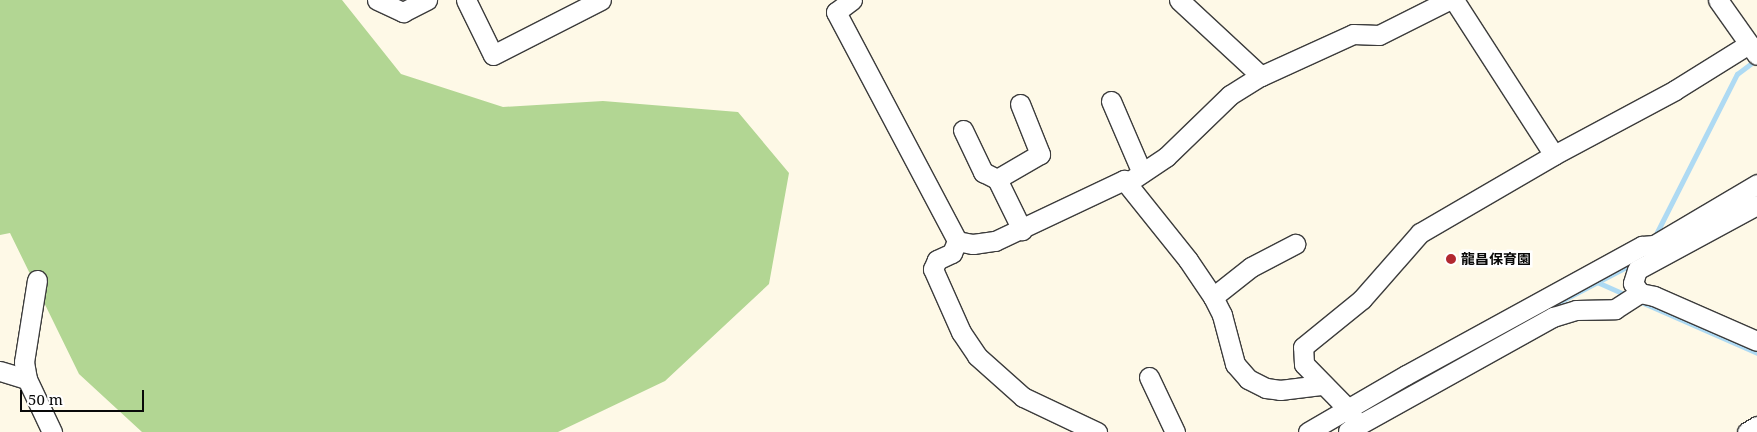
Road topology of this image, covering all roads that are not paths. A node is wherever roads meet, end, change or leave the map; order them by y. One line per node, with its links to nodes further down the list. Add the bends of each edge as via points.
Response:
1 (377, 0): 2 (street, via 403,12)
2 (427, 0)
3 (466, 0): 4 (street, via 493,55)
4 (601, 0)
5 (852, 0): 21 (street, via 836,12)
6 (1179, 0): 11 (street)
7 (1449, 0): 11 (street, via 1380,35 1353,34)
8 (1454, 0): 15 (street)
9 (1718, 0): 10 (street)
10 (1754, 49): 15 (street)
11 (1261, 76): 16 (street, via 1230,95 1166,157)
12 (1111, 101): 16 (street)
13 (1020, 104): 17 (street, via 1040,154)
14 (963, 130): 17 (street, via 983,172)
15 (1554, 155): 31 (street, via 1420,232 1362,299 1303,347 1304,364)
16 (1134, 178): 20 (street, via 1116,182); 25 (street)
17 (996, 179): 20 (street)
18 (1757, 184): 23 (street, via 1651,245)
19 (1757, 205): 23 (street)
20 (1022, 230): 21 (street, via 995,241 972,244)
21 (957, 241): 35 (street, via 952,253 938,260 933,269 961,332 977,356 1024,397)
22 (1295, 244): 25 (street, via 1251,268)
23 (1633, 262): 26 (street); 32 (street)
24 (37, 280): 30 (street, via 24,362)
25 (1213, 297): 31 (street, via 1222,315 1235,364 1248,379 1266,388 1280,390)
26 (1635, 297): 27 (street, via 1654,296); 32 (street, via 1615,309 1576,310 1553,317)
27 (1757, 341)
28 (0, 371): 30 (street)
29 (1149, 377): 36 (street)
30 (27, 379): 34 (street)
31 (1321, 385): 32 (street)
32 (1351, 420): 37 (street)
33 (1757, 426): 38 (street)
34 (52, 432)
35 (1098, 432)
36 (1175, 432)
37 (1308, 432)
38 (1747, 432)

